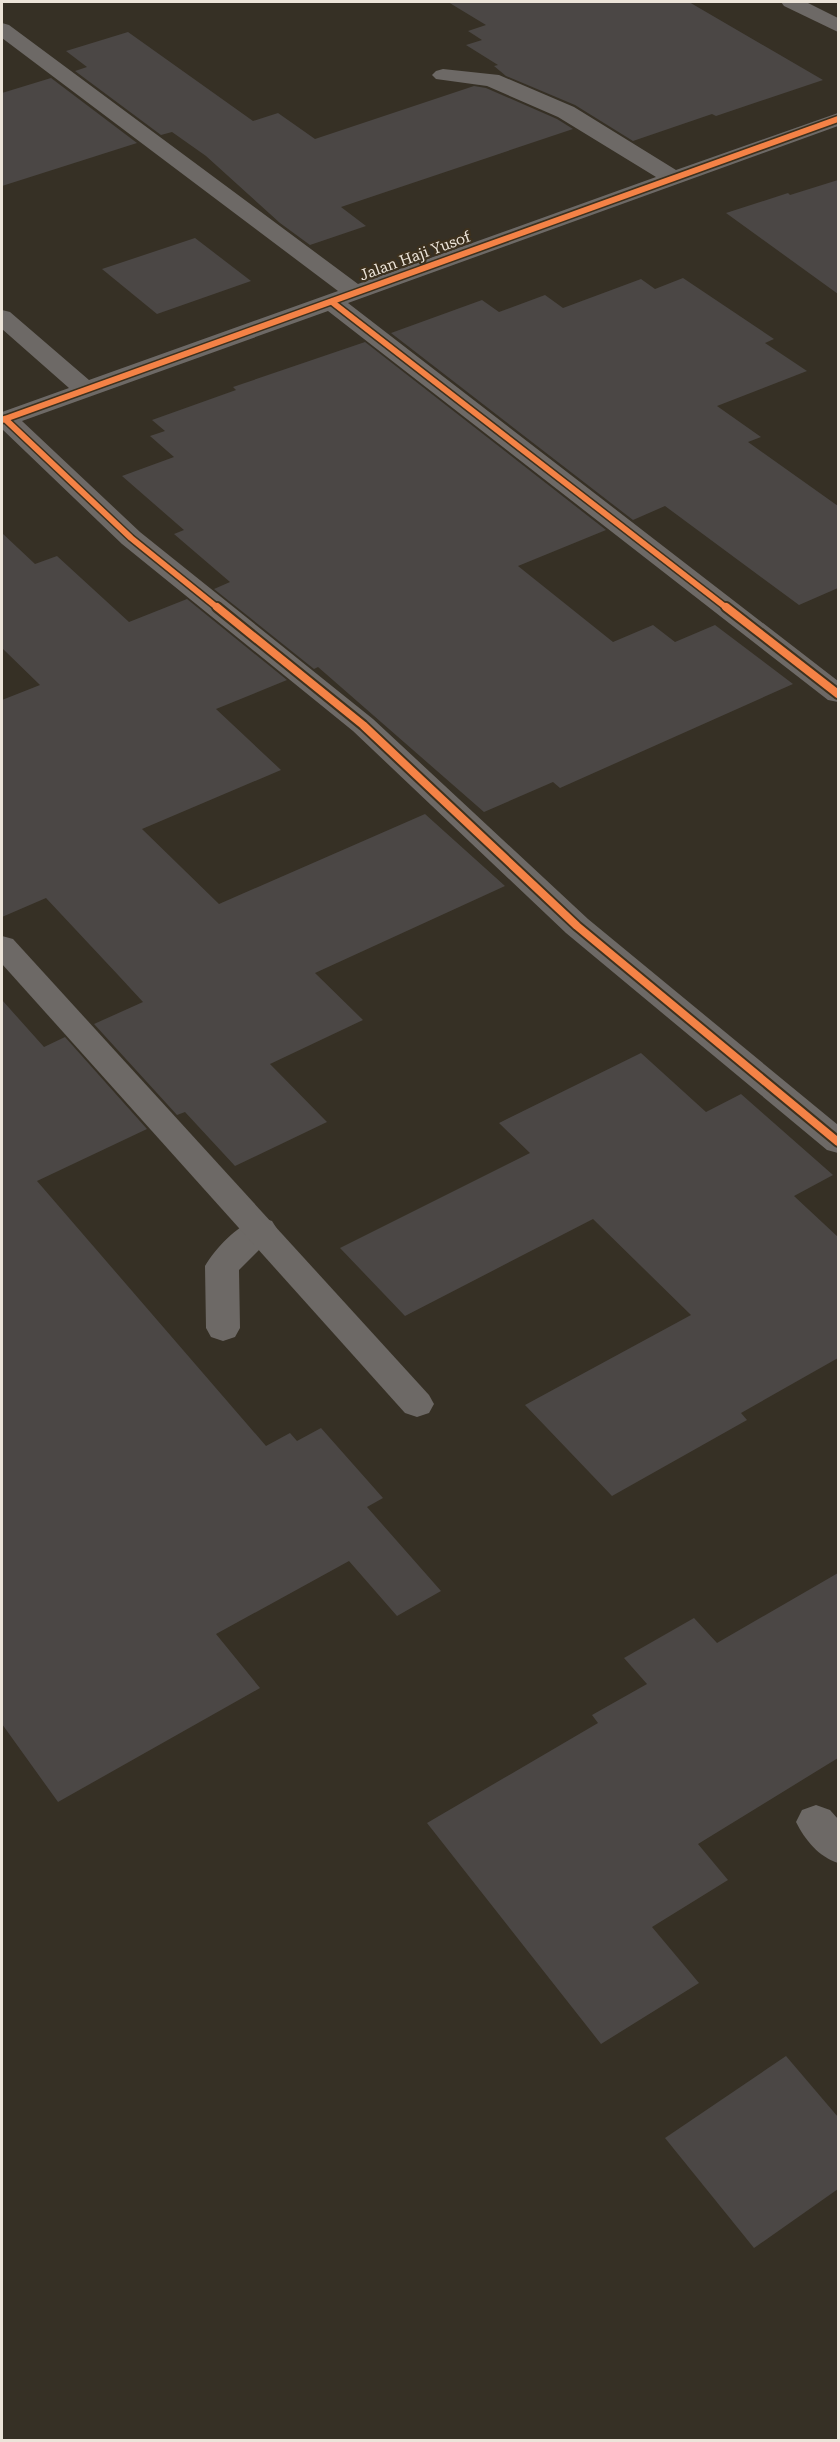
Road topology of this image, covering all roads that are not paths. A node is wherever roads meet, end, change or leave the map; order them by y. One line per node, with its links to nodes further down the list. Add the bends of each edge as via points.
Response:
1 (791, 2): 2 (street)
2 (838, 26)
3 (2, 29): 7 (street)
4 (442, 75): 6 (street, via 491,80 566,112)
5 (838, 119): 6 (street, Jalan Haji Yusof)
6 (674, 178): 7 (street, Jalan Haji Yusof)
7 (356, 294): 8 (street, Jalan Haji Yusof)
8 (332, 302): 10 (street, Jalan Haji Yusof); 12 (street)
9 (2, 317): 10 (street)
10 (86, 389): 11 (street, Jalan Haji Yusof)
11 (3, 419): 14 (street, via 131,538 363,725 577,926)
12 (838, 694)
13 (2, 946): 15 (street)
14 (838, 1142)
15 (260, 1229): 16 (street, via 222,1266); 17 (street)
16 (223, 1328)
17 (417, 1404)

